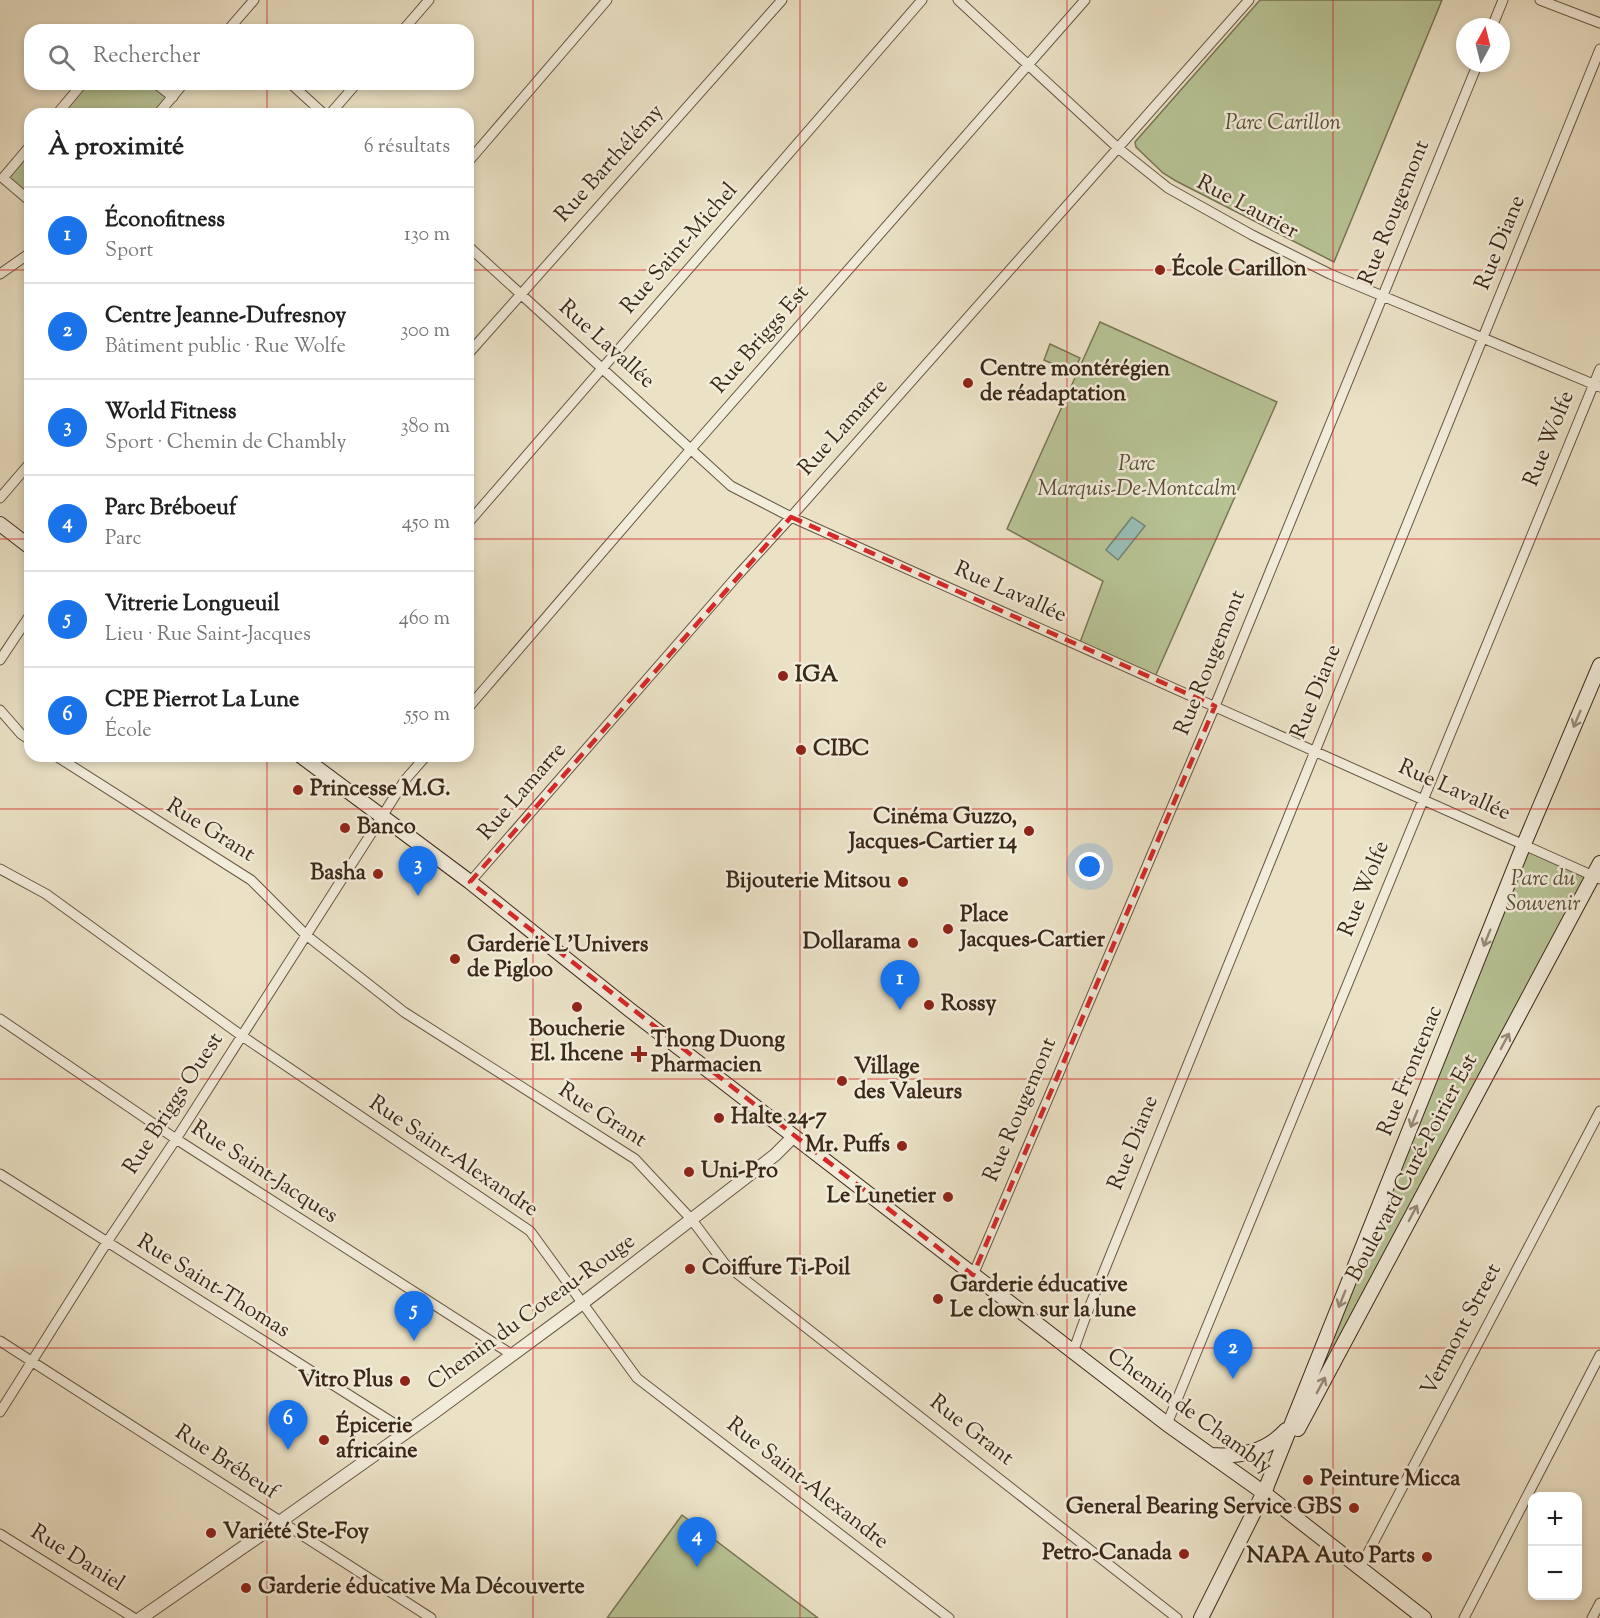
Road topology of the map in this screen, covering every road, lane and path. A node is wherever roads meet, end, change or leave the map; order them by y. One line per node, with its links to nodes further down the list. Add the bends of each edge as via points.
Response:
1 (254, 0): 13 (street)
2 (429, 0): 14 (street)
3 (608, 0): 30 (street)
4 (782, 0): 35 (street, Rue Barthélémy)
5 (922, 0): 39 (street, Rue Saint-Michel)
6 (958, 0): 16 (street, Rue Laurier)
7 (1085, 0): 16 (street, Rue Briggs Est)
8 (1249, 0): 28 (street, Rue Lamarre)
9 (1503, 0): 11 (street)
10 (1540, 0): 12 (street)
11 (1496, 18)
12 (1600, 23)
13 (234, 24)
14 (408, 24)
15 (1600, 49): 37 (street, Rue Diane)
16 (1029, 64): 28 (street, Rue Laurier); 42 (street, Rue Briggs Est)
17 (1474, 72): 36 (street, Rue Rougemont)
18 (77, 90): 24 (street)
19 (164, 90): 23 (street)
20 (178, 90): 23 (street)
21 (298, 90): 26 (street)
22 (351, 90): 27 (street)
23 (173, 97): 25 (street)
24 (62, 108)
25 (163, 108)
26 (317, 108)
27 (335, 108)
28 (1118, 148): 36 (street, Rue Laurier, via 1168,188 1241,229 1330,274); 46 (street, Rue Lamarre)
29 (24, 153): 31 (street, via 3,178)
30 (474, 155)
31 (24, 196)
32 (474, 251): 35 (street, Rue Lavallée)
33 (24, 258): 34 (street)
34 (0, 274)
35 (521, 294): 38 (street, Rue Barthélémy); 39 (street, Rue Lavallée)
36 (1382, 295): 37 (street, Rue Laurier); 53 (street, Rue Rougemont)
37 (1483, 338): 41 (street, Rue Laurier); 56 (street, Rue Diane)
38 (474, 347)
39 (602, 368): 42 (street, Rue Lavallée); 45 (street, Rue Saint-Michel)
40 (1600, 369): 41 (street, Rue Wolfe)
41 (1597, 386): 60 (street, Rue Wolfe)
42 (691, 449): 46 (street, Rue Lavallée, via 731,486); 52 (street, Rue Briggs Est)
43 (24, 470): 44 (street)
44 (0, 498)
45 (474, 516)
46 (791, 517): 53 (street, Rue Lavallée); 65 (street, Rue Lamarre)
47 (0, 524): 48 (main road)
48 (24, 542)
49 (24, 624): 50 (street)
50 (0, 660)
51 (1600, 665): 62 (main road, Rue Frontenac, one-way to 62)
52 (474, 701)
53 (1215, 706): 56 (street, Rue Lavallée); 75 (street, Rue Rougemont)
54 (0, 710): 55 (street)
55 (24, 736)
56 (1314, 750): 60 (street, Rue Lavallée); 78 (street, Rue Diane)
57 (65, 762): 66 (street, Rue Grant, via 251,880)
58 (309, 762): 61 (main road, Chemin de Chambly)
59 (421, 762): 61 (street)
60 (1422, 799): 62 (street, Rue Lavallée); 83 (street, Rue Wolfe)
61 (381, 818): 65 (main road, Chemin de Chambly); 66 (street, Rue Briggs Ouest)
62 (1524, 844): 64 (street, Rue Lavallée); 84 (main road, Rue Frontenac, one-way to 84)
63 (0, 869): 68 (street, Rue Saint-Alexandre, via 46,894)
64 (1598, 872): 87 (main road, Boulevard Curé-Poirier Est, one-way to 64)
65 (470, 882): 70 (main road, Chemin de Chambly)
66 (306, 935): 68 (street, Rue Briggs Ouest); 73 (street, Rue Grant, via 404,1012 635,1159)
67 (0, 1019): 71 (street, Rue Saint-Jacques)
68 (242, 1036): 71 (street, Rue Briggs Ouest); 76 (street, Rue Saint-Alexandre, via 530,1232)
69 (1600, 1111): 90 (street, Vermont Street)
70 (794, 1136): 73 (street, Chemin du Coteau-Rouge, via 776,1155); 75 (main road, Chemin de Chambly)
71 (176, 1140): 74 (street, Rue Briggs Ouest); 79 (street, Rue Saint-Jacques)
72 (0, 1174): 74 (street, Rue Saint-Thomas)
73 (692, 1220): 76 (street, Chemin du Coteau-Rouge); 96 (street, Rue Grant, via 725,1264)
74 (107, 1242): 81 (street, Rue Briggs Ouest); 85 (street, Rue Saint-Thomas)
75 (973, 1275): 78 (main road, Chemin de Chambly)
76 (584, 1302): 79 (street, Chemin du Coteau-Rouge); 95 (street, Rue Saint-Alexandre, via 637,1378)
77 (0, 1341): 81 (street, Rue Brébeuf)
78 (1073, 1352): 83 (main road, Chemin de Chambly)
79 (511, 1354): 85 (street, Chemin du Coteau-Rouge)
80 (1600, 1355): 99 (street)
81 (32, 1361): 82 (street, Rue Briggs Ouest); 88 (street, Rue Brébeuf)
82 (0, 1412)
83 (1167, 1424): 86 (main road, Chemin de Chambly)
84 (1292, 1424): 86 (main road, via 1267,1447 1248,1454); 87 (main road, Rue Frontenac)
85 (406, 1431): 88 (street, Chemin du Coteau-Rouge)
86 (1210, 1455): 87 (main road, Chemin de Chambly)
87 (1264, 1493): 90 (main road, Chemin de Chambly); 97 (main road)
88 (281, 1521): 93 (street, Chemin du Coteau-Rouge); 94 (street, Rue Brébeuf)
89 (0, 1534): 92 (street, Rue Daniel)
90 (1360, 1568): 98 (main road, Chemin de Chambly)
91 (1600, 1603): 100 (street)
92 (134, 1618)
93 (141, 1618)
94 (431, 1618)
95 (949, 1618)
96 (1177, 1618)
97 (1201, 1618)
98 (1424, 1618)
99 (1464, 1618)
100 (1592, 1618)

